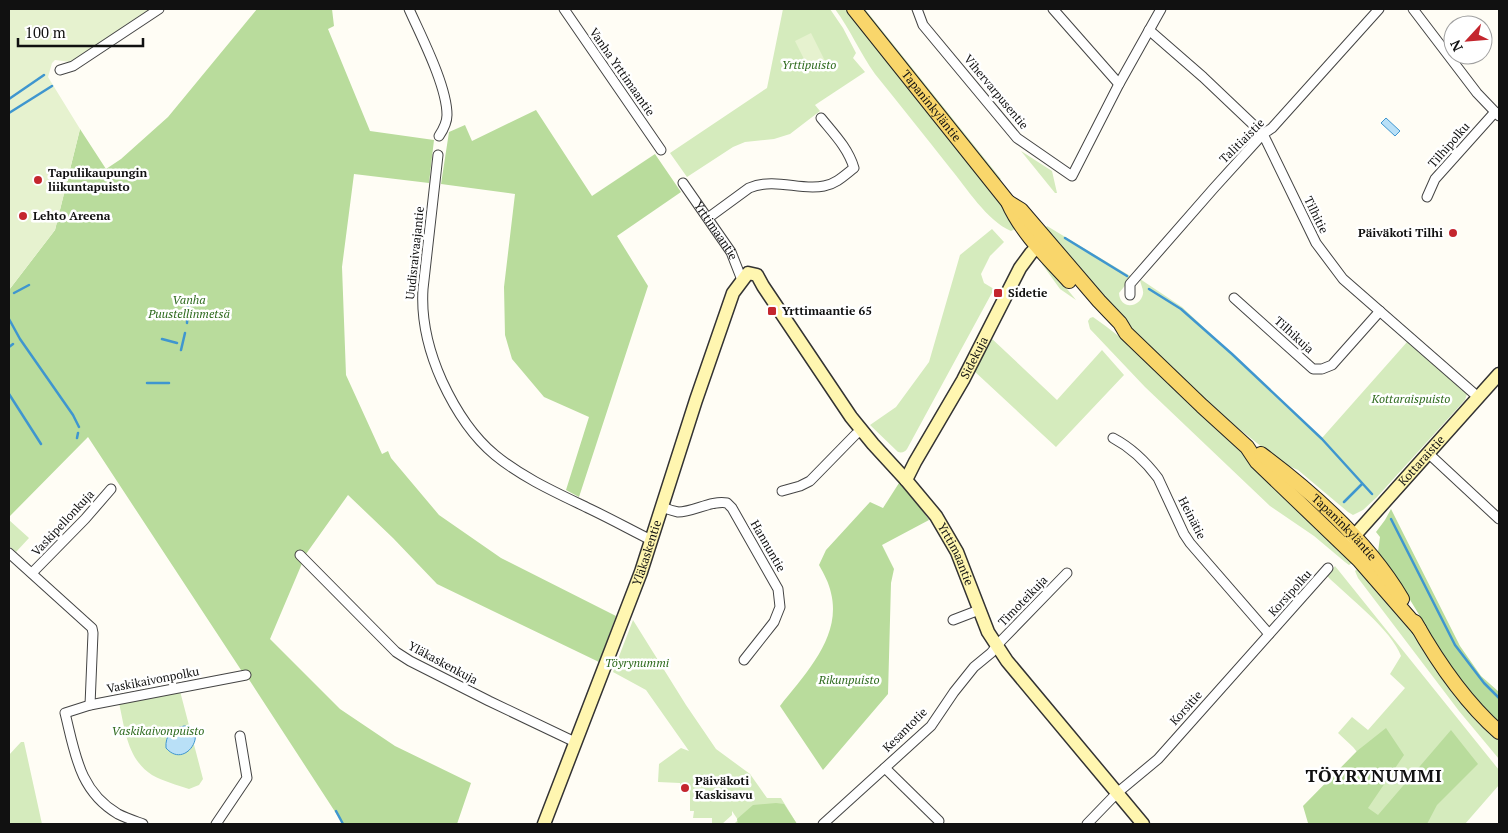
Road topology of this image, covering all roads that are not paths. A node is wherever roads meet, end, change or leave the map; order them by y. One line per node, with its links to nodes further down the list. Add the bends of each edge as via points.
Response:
1 (159, 9): 11 (street, via 73,66)
2 (410, 9): 16 (street, via 446,103 447,117)
3 (564, 9): 17 (street, Vanha Yrttimaantie)
4 (854, 9): 22 (main road, Tapaninkyläntie, via 1008,202 1020,210)
5 (917, 9): 12 (street, Vihervarpusentie, via 923,25 1016,138 1072,176)
6 (1053, 9): 12 (street)
7 (1161, 9): 10 (street)
8 (1378, 9): 15 (street, Talitiaistie, via 1272,128)
9 (1413, 9): 13 (street)
10 (1149, 30): 12 (street); 15 (street, Tilhitie)
11 (60, 70)
12 (1119, 84)
13 (1497, 114): 20 (street, Tilhipolku, via 1436,179)
14 (822, 118): 21 (street, via 845,147 854,168 824,186 757,185)
15 (1263, 134): 24 (street, Talitiaistie, via 1130,284); 26 (street, Tilhitie, via 1316,243 1343,279)
16 (439, 136)
17 (661, 150)
18 (438, 155): 37 (street, Uudisraivaajantie, via 422,305 429,345 449,394 462,417 485,445 512,468)
19 (684, 183): 21 (street, Yrttimaantie)
20 (1427, 197)
21 (708, 218): 23 (street, Yrttimaantie, via 731,252)
22 (1041, 243): 32 (street, Sidekuja, via 1020,268 963,380); 38 (main road, Tapaninkyläntie, via 1120,323 1126,333 1202,406 1247,447 1262,454 1313,496)
23 (742, 280): 29 (street, Yrttimaantie, via 748,273 757,275); 35 (street, Yläkaskentie, via 733,293)
24 (1130, 294)
25 (1234, 298): 26 (street, Tilhikuja, via 1313,369 1332,365)
26 (1380, 311): 28 (street, Tilhitie)
27 (1499, 374): 28 (street, Kottaraistie)
28 (1478, 397): 31 (street, Kottaraistie)
29 (862, 431): 32 (street, Yrttimaantie); 34 (street, via 810,481)
30 (1113, 438): 46 (street, Heinätie, via 1125,444 1152,470 1190,544)
31 (1428, 453): 36 (street); 38 (street, Kottaraistie)
32 (906, 480): 44 (street, Yrttimaantie, via 931,509 950,540)
33 (111, 489): 42 (street, Vaskipellonkuja)
34 (782, 491)
35 (662, 507): 37 (street, Yläkaskentie); 48 (street, Hannuntie, via 684,511 727,503 775,583 780,598 778,614)
36 (1499, 519)
37 (651, 540): 53 (street, Yläkaskentie)
38 (1349, 541): 51 (main road, Tapaninkyläntie, via 1368,551 1462,693)
39 (9, 553): 42 (street, Vaskipellonkuja)
40 (300, 554): 53 (street, Yläkaskenkuja, via 396,652)
41 (1328, 568): 46 (street, Korsipolku)
42 (32, 573): 50 (street, Vaskipellonkuja, via 92,628)
43 (1067, 573): 47 (street, Timoteikuja)
44 (979, 610): 45 (street); 47 (street, Yrttimaantie)
45 (953, 620)
46 (1269, 634): 55 (street, Korsitie, via 1158,759)
47 (997, 646): 54 (street, Kesantotie, via 974,667 931,726); 55 (street, Yrttimaantie)
48 (744, 660)
49 (246, 675): 50 (street, Vaskikaivonpolku)
50 (90, 706): 57 (street, Vaskikaivonpolku, via 66,713 82,775 93,793 117,813)
51 (1499, 732)
52 (240, 736): 58 (street, via 247,778)
53 (576, 742): 59 (street, Yläkaskentie)
54 (885, 768): 56 (street); 60 (street, Kesantotie)
55 (1117, 793): 61 (street, Korsitie); 62 (street, Yrttimaantie)
56 (939, 821)
57 (143, 824)
58 (216, 824)
59 (544, 824)
60 (823, 824)
61 (1087, 824)
62 (1143, 824)

